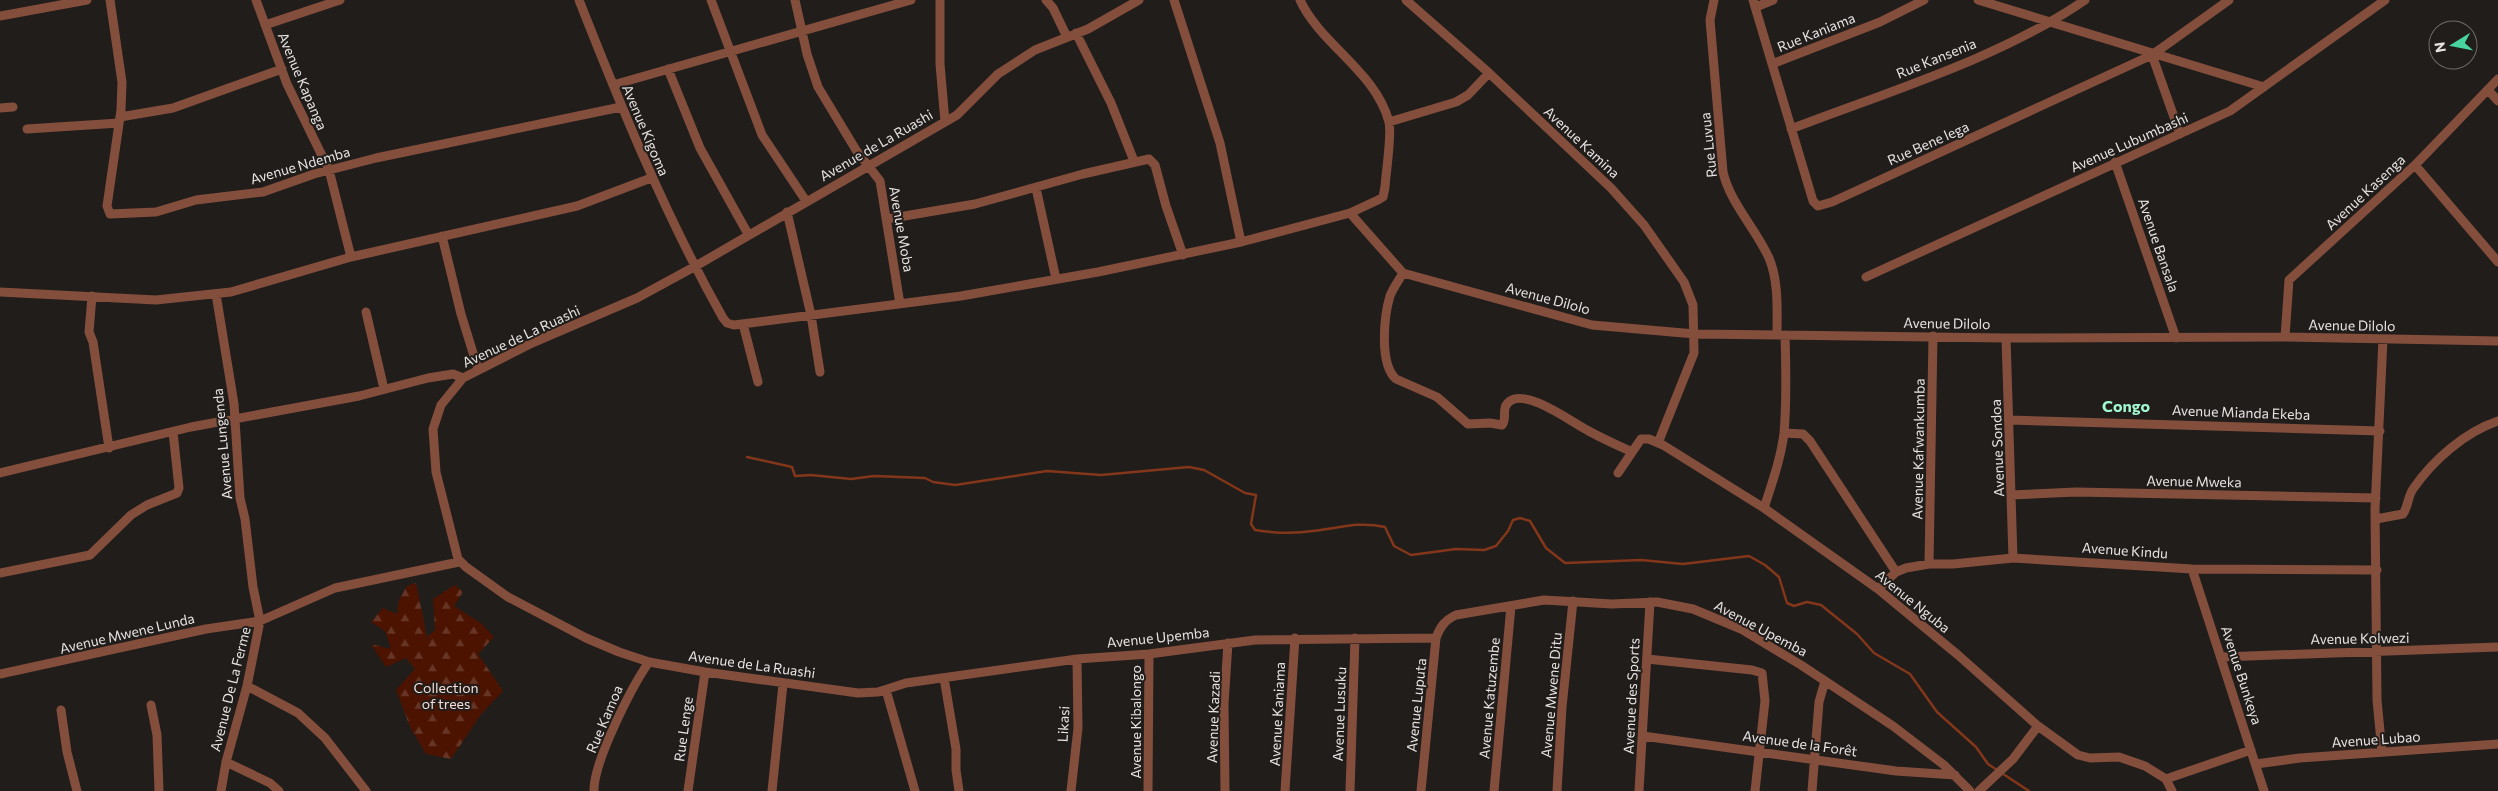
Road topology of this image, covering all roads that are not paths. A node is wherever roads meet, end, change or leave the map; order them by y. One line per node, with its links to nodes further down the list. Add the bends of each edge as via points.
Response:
1 (87, 0): 22 (street)
2 (110, 0): 44 (street, Avenue Ndemba, via 122,82)
3 (256, 0): 26 (street, Avenue Kapanga)
4 (340, 0): 26 (street)
5 (579, 0): 37 (street, Avenue Kigoma)
6 (711, 0): 30 (street)
7 (795, 0): 27 (street, Avenue Moba)
8 (911, 0): 27 (street)
9 (940, 0): 45 (street, via 940,64)
10 (1046, 0): 29 (street)
11 (1139, 0): 28 (street, Avenue de La Ruashi)
12 (1174, 0): 63 (street, via 1220,143)
13 (1300, 0): 46 (street, via 1312,19 1377,96)
14 (1406, 0): 35 (street, Avenue Kamina)
15 (1714, 0): 79 (street, Rue Luvua, via 1710,20 1723,172 1770,262)
16 (1773, 0): 23 (street)
17 (1924, 0): 32 (street, Rue Kaniama, via 1880,22)
18 (1978, 0): 25 (street)
19 (2085, 0): 25 (street, Rue Kansenia)
20 (2229, 0): 31 (street, Rue Bene lega)
21 (2384, 0): 38 (street, Avenue Lubumbashi)
22 (77, 1): 24 (street)
23 (1754, 4): 32 (street, Rue Bene lega)
24 (0, 16)
25 (2052, 23): 31 (street); 48 (street, Rue Kansenia, via 1946,70)
26 (265, 25): 33 (street, Avenue Kapanga)
27 (802, 32): 30 (street); 53 (street, Avenue Moba, via 818,87 856,150)
28 (1076, 33): 29 (street, Avenue de La Ruashi); 50 (street, via 1111,103)
29 (1067, 37): 45 (street, Avenue de La Ruashi, via 1035,50 1008,67 957,115)
30 (732, 51): 34 (street); 57 (street, via 762,135)
31 (2154, 54): 38 (street); 48 (street, Rue Bene lega, via 1824,206 1813,201); 49 (street)
32 (1772, 64): 48 (street, Rue Bene lega)
33 (282, 69): 44 (street, via 173,108); 54 (street, Avenue Kapanga, via 316,149)
34 (668, 69): 37 (street); 61 (street, via 700,148)
35 (1489, 74): 46 (street, via 1456,102); 78 (street, Avenue Kamina, via 1611,188 1644,225 1689,292)
36 (2498, 79): 39 (street, Avenue Kasenga)
37 (613, 85): 42 (street, Avenue Kigoma)
38 (2264, 87): 49 (street, Avenue Lubumbashi, via 2230,111)
39 (2488, 90): 40 (street); 52 (street, Avenue Kasenga)
40 (2498, 101)
41 (13, 107): 43 (street)
42 (621, 107): 54 (street, Avenue Ndemba); 55 (street, Avenue Kigoma)
43 (0, 108)
44 (119, 120): 47 (street); 54 (street, Avenue Ndemba, via 107,206 110,214 156,212 196,200 263,192)
45 (945, 122): 53 (street, Avenue de La Ruashi)
46 (1389, 122): 59 (street, via 1383,197)
47 (27, 129)
48 (1791, 129)
49 (2180, 134): 51 (street, Avenue Lubumbashi)
50 (1134, 162): 56 (street); 64 (street, via 1154,161)
51 (2115, 162): 69 (street, Avenue Lubumbashi); 83 (street, Avenue Bansala)
52 (2415, 165): 66 (street); 81 (street, Avenue Kasenga, via 2289,280)
53 (870, 166): 57 (street, Avenue de La Ruashi); 60 (street, Avenue Moba, via 880,181)
54 (329, 170): 65 (street, Avenue Kapanga)
55 (651, 178): 62 (street, via 578,206); 67 (street, Avenue Kigoma)
56 (1036, 188): 60 (street, via 975,204); 70 (street)
57 (806, 201): 58 (street, Avenue de La Ruashi)
58 (787, 212): 61 (street, Avenue de La Ruashi); 76 (street)
59 (1350, 213): 63 (street); 68 (street)
60 (887, 220): 74 (street, Avenue Moba)
61 (748, 234): 67 (street, Avenue de La Ruashi)
62 (442, 236): 65 (street); 86 (street)
63 (1241, 242): 64 (street)
64 (1183, 255): 70 (street)
65 (351, 257): 72 (street, via 247,289)
66 (2498, 262)
67 (694, 267): 77 (street, Avenue Kigoma, via 725,321); 86 (street, Avenue de La Ruashi, via 637,298)
68 (1404, 272): 78 (street, Avenue Dilolo, via 1592,325); 99 (street, via 1390,294 1386,315 1386,362 1396,379 1437,397 1468,424 1502,425 1507,404 1517,398 1524,399 1541,404)
69 (1866, 277)
70 (1056, 279): 74 (street)
71 (0, 292): 73 (street)
72 (216, 294): 73 (street, via 156,300); 91 (street, Avenue Lungenda)
73 (92, 296): 98 (street, via 89,332 94,342)
74 (900, 304): 76 (street)
75 (366, 312): 90 (street)
76 (812, 315): 77 (street); 87 (street)
77 (743, 324): 89 (street)
78 (1695, 334): 79 (street, Avenue Dilolo); 97 (street, Avenue Kamina, via 1690,369)
79 (1781, 335): 80 (street, Avenue Dilolo); 96 (street, Rue Luvua, via 1786,392)
80 (1933, 336): 82 (street, Avenue Dilolo); 108 (street, Avenue Kafwankumba)
81 (2285, 337): 83 (street, Avenue Dilolo); 84 (street, Avenue Dilolo)
82 (2006, 338): 83 (street, Avenue Dilolo); 92 (street, Avenue Sondoa)
83 (2176, 338)
84 (2384, 339): 85 (street, Avenue Dilolo); 94 (street)
85 (2498, 342)
86 (478, 369): 88 (street, Avenue de La Ruashi)
87 (820, 372)
88 (463, 378): 90 (street, via 446,374); 107 (street, Avenue de La Ruashi, via 441,405 433,429 436,472)
89 (758, 382)
90 (384, 390): 91 (street)
91 (234, 418): 95 (street); 117 (street, Avenue Lungenda, via 240,498)
92 (2010, 420): 94 (street, Avenue Mianda Ekeba); 102 (street, Avenue Sondoa)
93 (2498, 421): 105 (street, via 2469,435 2445,454 2412,490 2402,514)
94 (2380, 431): 103 (street)
95 (174, 432): 98 (street); 112 (street, via 177,493 131,515 90,555)
96 (1784, 433): 104 (street, Rue Luvua); 111 (street, via 1803,434 1810,441)
97 (1658, 443): 99 (street, via 1641,439); 104 (street, Avenue Nguba)
98 (109, 448): 100 (street)
99 (1632, 452): 101 (street)
100 (0, 473)
101 (1618, 473)
102 (2012, 495): 103 (street, Avenue Mweka, via 2076,492); 106 (street, Avenue Sondoa)
103 (2376, 498): 105 (street)
104 (1764, 508): 113 (street, Avenue Nguba)
105 (2376, 519): 110 (street)
106 (2013, 558): 108 (street, Avenue Kindu); 109 (street, Avenue Kindu)
107 (459, 562): 117 (street, Avenue De La Ferme, via 335,588); 129 (street, Avenue de La Ruashi, via 508,597 586,638)
108 (1930, 564): 111 (street, Avenue Kindu)
109 (2192, 569): 110 (street, Avenue Kindu); 126 (street, Avenue Bunkeya)
110 (2378, 570): 124 (street)
111 (1896, 572): 113 (street)
112 (0, 573)
113 (1878, 589): 139 (street, Avenue Nguba)
114 (1573, 601): 115 (street, Avenue Upemba); 116 (street, Avenue Upemba, via 1538,600); 167 (street, Avenue Mwene Ditu)
115 (1650, 602): 128 (street, Avenue des Sports); 133 (street, Avenue Upemba, via 1675,604 1714,616)
116 (1511, 606): 118 (street, Avenue Upemba, via 1456,615); 166 (street, Avenue Katuzembe)
117 (260, 622): 131 (street, Avenue Mwene Lunda, via 206,629); 135 (street, Avenue De La Ferme)
118 (1444, 623): 121 (street, Avenue Luputa)
119 (1295, 638): 120 (street, Avenue Upemba); 122 (street, Avenue Upemba); 163 (street, Avenue Kaniama)
120 (1355, 638): 121 (street, Avenue Upemba); 164 (street, Avenue Lusuku)
121 (1436, 638): 165 (street, Avenue Luputa)
122 (1228, 643): 125 (street, Avenue Upemba); 162 (street, Avenue Kazadi, via 1224,704)
123 (2498, 647): 124 (street, Avenue Kolwezi)
124 (2378, 652): 126 (street, Avenue Kolwezi); 144 (street, via 2377,700)
125 (1149, 654): 127 (street, Avenue Upemba); 161 (street, Avenue Kibalongo)
126 (2222, 658): 142 (street, Avenue Bunkeya)
127 (1077, 659): 132 (street, Avenue Upemba); 160 (street, Likasi, via 1078,728)
128 (1647, 659): 140 (street, Avenue des Sports); 143 (street, via 1752,670 1762,674 1765,701)
129 (649, 662): 130 (street, Avenue de La Ruashi); 150 (street, Rue Kamoa, via 633,688)
130 (705, 672): 134 (street, Avenue de La Ruashi); 156 (street, Rue Lenge)
131 (0, 674)
132 (944, 678): 136 (street, Avenue Upemba, via 906,682); 159 (street)
133 (1825, 681): 145 (street, via 1818,708); 148 (street, Avenue Upemba, via 1893,726)
134 (782, 684): 136 (street, Avenue de La Ruashi, via 869,694); 157 (street)
135 (247, 686): 146 (street, Avenue De La Ferme); 155 (street, via 298,713 325,738)
136 (886, 690): 158 (street)
137 (151, 706): 152 (street, via 157,735)
138 (61, 710): 151 (street)
139 (2038, 726): 149 (street, Avenue Nguba, via 2084,757 2108,756 2131,760 2156,770); 172 (street, via 2025,745)
140 (1643, 736): 143 (street, Avenue de la Forêt); 168 (street, Avenue des Sports)
141 (2498, 744): 144 (street, Avenue Lubao)
142 (2251, 750): 147 (street, Avenue Bunkeya); 149 (street)
143 (1760, 752): 145 (street, Avenue de la Forêt); 169 (street)
144 (2382, 752): 147 (street, Avenue Lubao)
145 (1816, 758): 148 (street, Avenue de la Forêt, via 1896,771); 170 (street)
146 (226, 762): 153 (street, Avenue De La Ferme); 154 (street, via 266,780)
147 (2256, 764): 174 (street, Avenue Bunkeya)
148 (1955, 775): 171 (street, Avenue Upemba)
149 (2166, 779): 173 (street)
150 (592, 789)
151 (77, 791)
152 (160, 791)
153 (221, 791)
154 (280, 791)
155 (366, 791)
156 (688, 791)
157 (772, 791)
158 (915, 791)
159 (959, 791)
160 (1071, 791)
161 (1148, 791)
162 (1225, 791)
163 (1285, 791)
164 (1350, 791)
165 (1421, 791)
166 (1494, 791)
167 (1557, 791)
168 (1639, 791)
169 (1755, 791)
170 (1812, 791)
171 (1970, 791)
172 (1979, 791)
173 (2172, 791)
174 (2264, 791)

